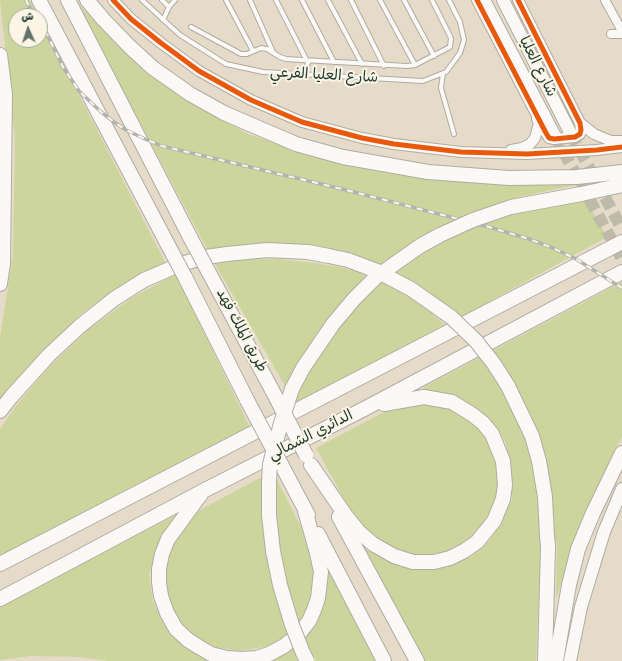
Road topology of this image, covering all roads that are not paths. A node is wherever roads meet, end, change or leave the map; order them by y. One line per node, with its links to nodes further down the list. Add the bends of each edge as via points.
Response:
1 (39, 0): 59 (highway, طريق الملك فهد, bridge)
2 (68, 0): 56 (highway, طريق الملك فهد, bridge)
3 (87, 0): 47 (highway, via 153,68 190,94 224,113 296,144 343,157 428,172 509,178 577,177)
4 (113, 0): 46 (street, via 160,43 199,71 251,100 302,122 394,144)
5 (142, 0): 24 (lane, شارع العليا الفرعي)
6 (162, 0): 23 (lane)
7 (175, 0): 23 (lane)
8 (226, 0): 28 (lane)
9 (250, 0): 29 (lane)
10 (276, 0): 32 (lane)
11 (302, 0): 33 (lane)
12 (328, 0): 34 (lane)
13 (351, 0): 36 (lane)
14 (380, 0): 35 (lane)
15 (404, 0): 31 (lane)
16 (432, 0): 31 (lane, via 451,38 450,47)
17 (449, 0): 37 (lane, شارع العليا الفرعي, via 460,22 464,40 460,53)
18 (477, 0): 39 (street)
19 (484, 0): 43 (main road, شارع العليا)
20 (503, 0): 42 (main road, شارع العليا)
21 (518, 0): 40 (street)
22 (605, 0): 26 (street)
23 (169, 7): 24 (lane)
24 (163, 20): 38 (lane, شارع العليا الفرعي, via 180,35 226,64 263,72)
25 (191, 27): 28 (lane, via 242,54)
26 (622, 32): 27 (street)
27 (610, 34)
28 (253, 51): 29 (lane, via 261,48)
29 (274, 54): 32 (lane, via 286,59)
30 (0, 55): 49 (highway, via 4,94)
31 (434, 56): 35 (lane)
32 (307, 61): 33 (lane); 38 (lane)
33 (334, 62): 34 (lane)
34 (362, 64): 36 (lane)
35 (415, 65): 36 (lane)
36 (384, 66)
37 (443, 73): 38 (lane, شارع العليا الفرعي, via 423,81); 41 (lane, via 442,88)
38 (303, 75)
39 (534, 109): 40 (street, via 549,138 575,137 582,130); 46 (street, via 539,123 535,138 530,144 522,148)
40 (580, 123): 44 (street, via 594,134 611,141)
41 (454, 134)
42 (571, 134)
43 (555, 136)
44 (622, 142)
45 (622, 147): 46 (street, via 555,153)
46 (487, 154)
47 (622, 172)
48 (622, 185): 62 (highway, bridge, via 511,208 473,220 420,246 376,277 354,299 333,324 303,368 292,389 270,464 269,515 280,585 292,624)
49 (2, 218): 52 (highway, via 3,262)
50 (622, 242): 60 (highway, الدائري الشمالي)
51 (622, 272): 53 (highway, الدائري الشمالي)
52 (0, 284)
53 (366, 408): 56 (highway, via 424,397 452,402 483,423 498,447 505,478 503,499 494,521 477,542 450,558 434,562 403,560 394,556 359,532); 57 (highway, الدائري الشمالي)
54 (0, 411): 65 (highway, bridge, via 49,355 80,326 114,299 144,280 181,264 206,257 267,250 308,252 348,260 378,271 411,288 451,318 476,341 508,386 532,436 545,497 548,546)
55 (622, 452): 66 (highway, via 578,549)
56 (308, 460): 64 (highway, طريق الملك فهد)
57 (205, 490): 59 (highway, via 168,539 162,554 158,582 167,613 176,629 211,654 227,658 257,658 269,654 299,634 309,621 318,598 321,572); 61 (highway, الدائري الشمالي)
58 (621, 491): 67 (main road, via 604,532 581,607)
59 (304, 507): 63 (highway, طريق الملك فهد)
60 (0, 564)
61 (0, 599)
62 (308, 661)
63 (384, 661)
64 (417, 661)
65 (545, 661)
66 (556, 661)
67 (570, 661)

